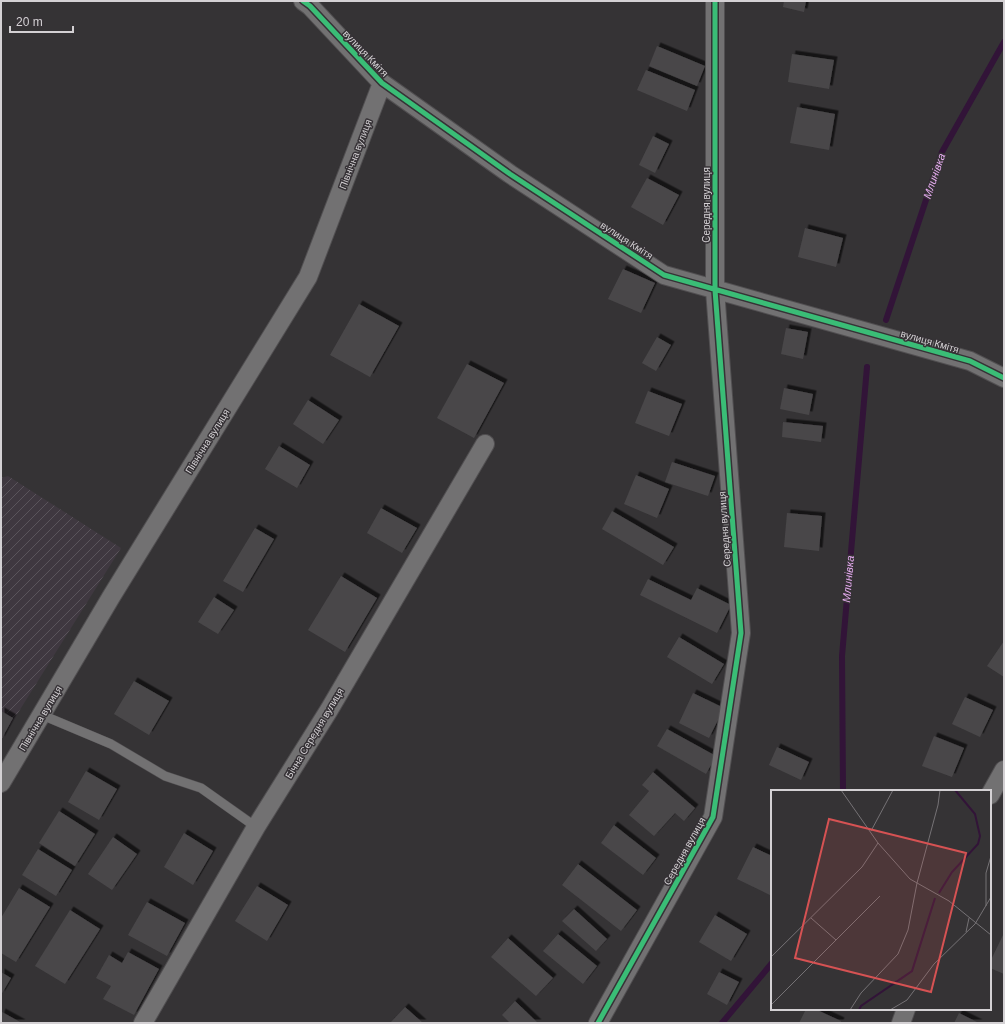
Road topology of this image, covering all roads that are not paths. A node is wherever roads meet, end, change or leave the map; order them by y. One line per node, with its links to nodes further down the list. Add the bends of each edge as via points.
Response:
1 (715, 1): 4 (street, Середня вулиця)
2 (308, 3): 3 (street, вулиця Кмітя)
3 (382, 83): 4 (street, вулиця Кмітя, via 510,174 664,276); 7 (street, Північна вулиця, via 308,277 111,597)
4 (715, 290): 5 (street, вулиця Кмітя, via 970,361); 14 (street, Середня вулиця, via 741,633 713,818)
5 (1004, 378)
6 (485, 444): 11 (street, Бічна Середня вулиця, via 329,710)
7 (42, 715): 9 (street, Північна вулиця); 11 (lane, via 110,744 165,776 201,788)
8 (1004, 770): 10 (street)
9 (1, 783)
10 (991, 793)
11 (256, 827): 13 (street, Бічна Середня вулиця)
12 (906, 1010): 15 (street)
13 (143, 1023)
14 (598, 1023)
15 (901, 1023)

